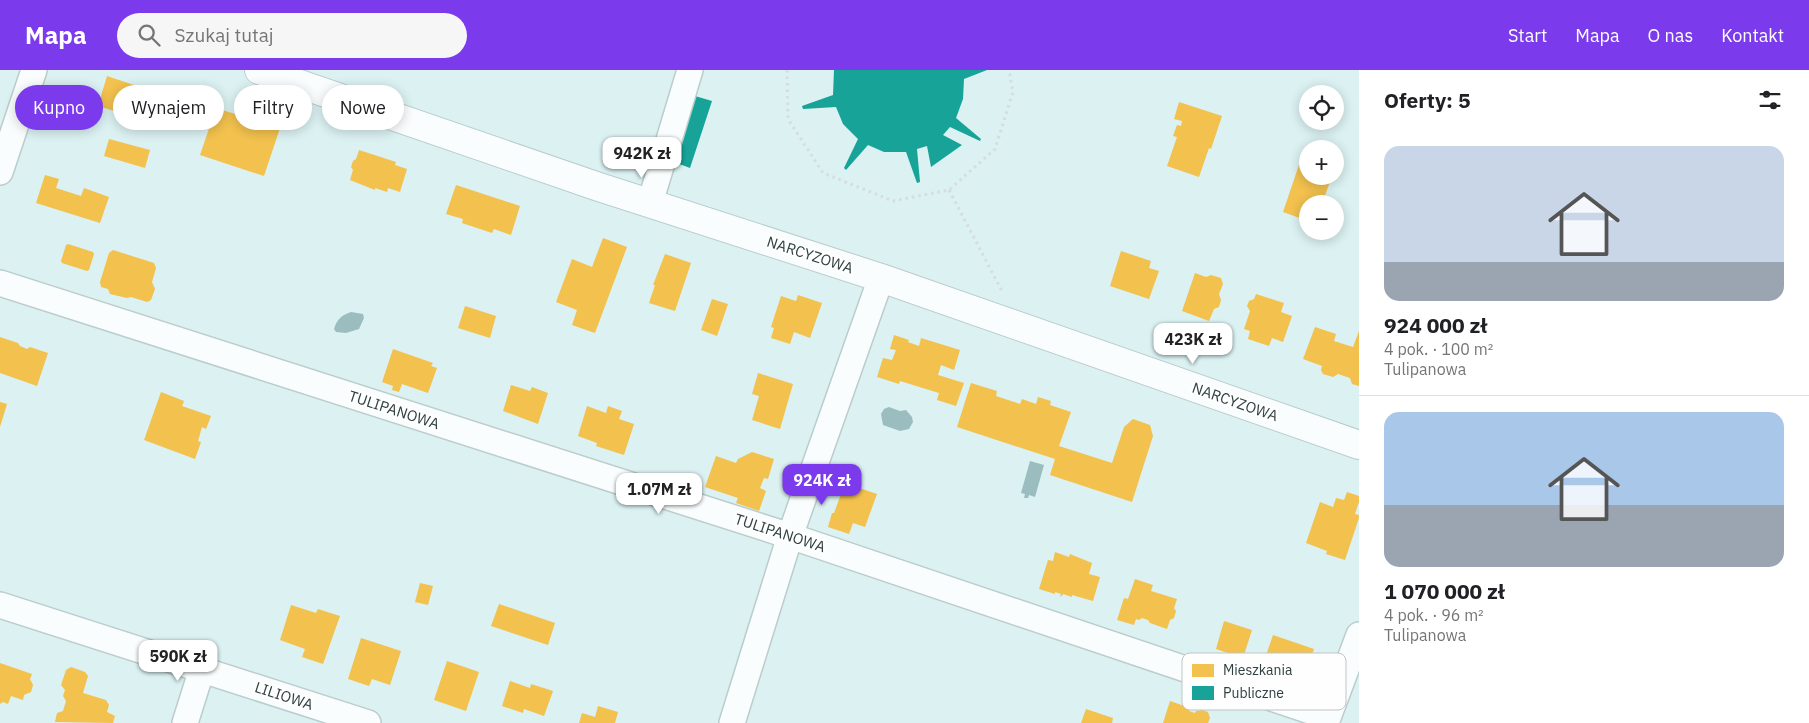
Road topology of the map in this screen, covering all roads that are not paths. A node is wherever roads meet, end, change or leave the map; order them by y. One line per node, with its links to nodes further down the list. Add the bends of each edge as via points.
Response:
1 (34, 70): 4 (street)
2 (259, 70): 5 (street, NARCYZOWA)
3 (690, 70): 5 (street)
4 (0, 172)
5 (650, 203): 6 (street, NARCYZOWA)
6 (881, 278): 8 (street, NARCYZOWA); 9 (street)
7 (0, 283): 9 (street, TULIPANOWA)
8 (1359, 445)
9 (790, 536): 13 (street, TULIPANOWA); 19 (street)
10 (0, 605): 12 (street, LILIOWA)
11 (1359, 635): 14 (street)
12 (202, 669): 17 (street); 18 (street, LILIOWA)
13 (1182, 670)
14 (1346, 670)
15 (1298, 710): 16 (street, TULIPANOWA)
16 (1327, 720)
17 (184, 723)
18 (368, 723)
19 (732, 723)

